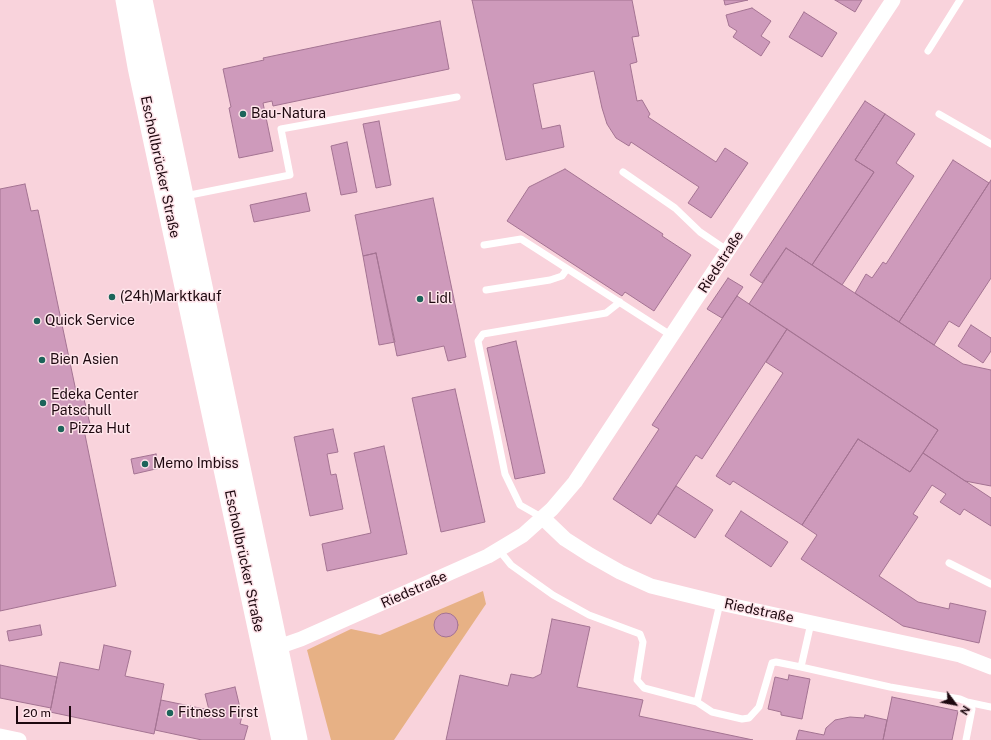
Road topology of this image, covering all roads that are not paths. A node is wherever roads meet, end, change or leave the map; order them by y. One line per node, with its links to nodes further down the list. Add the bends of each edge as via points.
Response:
1 (126, 0): 6 (main road, Eschollbrücker Straße)
2 (142, 0): 6 (main road, Eschollbrücker Straße)
3 (893, 0): 13 (street, Riedstraße)
4 (960, 0): 5 (lane)
5 (928, 51)
6 (147, 65): 11 (main road, Eschollbrücker Straße)
7 (457, 97): 11 (lane, via 281,129 290,175)
8 (939, 114): 9 (lane)
9 (991, 144)
10 (623, 172): 13 (lane, via 675,208 700,232)
11 (175, 199): 24 (main road, Eschollbrücker Straße)
12 (484, 245): 14 (lane, via 521,239)
13 (728, 252): 17 (street, Riedstraße)
14 (567, 269): 15 (lane, via 562,276 550,280); 16 (lane)
15 (486, 290)
16 (620, 302): 17 (lane); 18 (lane, via 606,313 483,334 478,341 505,474 520,505)
17 (672, 336): 18 (street, Riedstraße, via 574,482)
18 (543, 518): 19 (street, Riedstraße); 22 (street, Riedstraße, via 565,539 620,572 651,586)
19 (500, 550): 24 (street, Riedstraße, via 453,573); 27 (lane, via 511,565 553,596 589,615 640,634 643,642 637,680 644,688)
20 (949, 563): 21 (lane)
21 (991, 584)
22 (720, 603): 23 (street, Riedstraße); 27 (lane)
23 (810, 623): 25 (lane); 26 (street, Riedstraße, via 960,655)
24 (271, 650): 32 (main road, Eschollbrücker Straße); 33 (main road, Eschollbrücker Straße)
25 (800, 667): 27 (lane, via 772,663 759,707 749,718 742,719 712,712); 28 (lane)
26 (991, 667)
27 (697, 702)
28 (967, 702): 29 (lane); 34 (lane, via 972,709)
29 (991, 708)
30 (0, 736): 31 (street)
31 (19, 740)
32 (282, 740)
33 (297, 740)
34 (966, 740)

